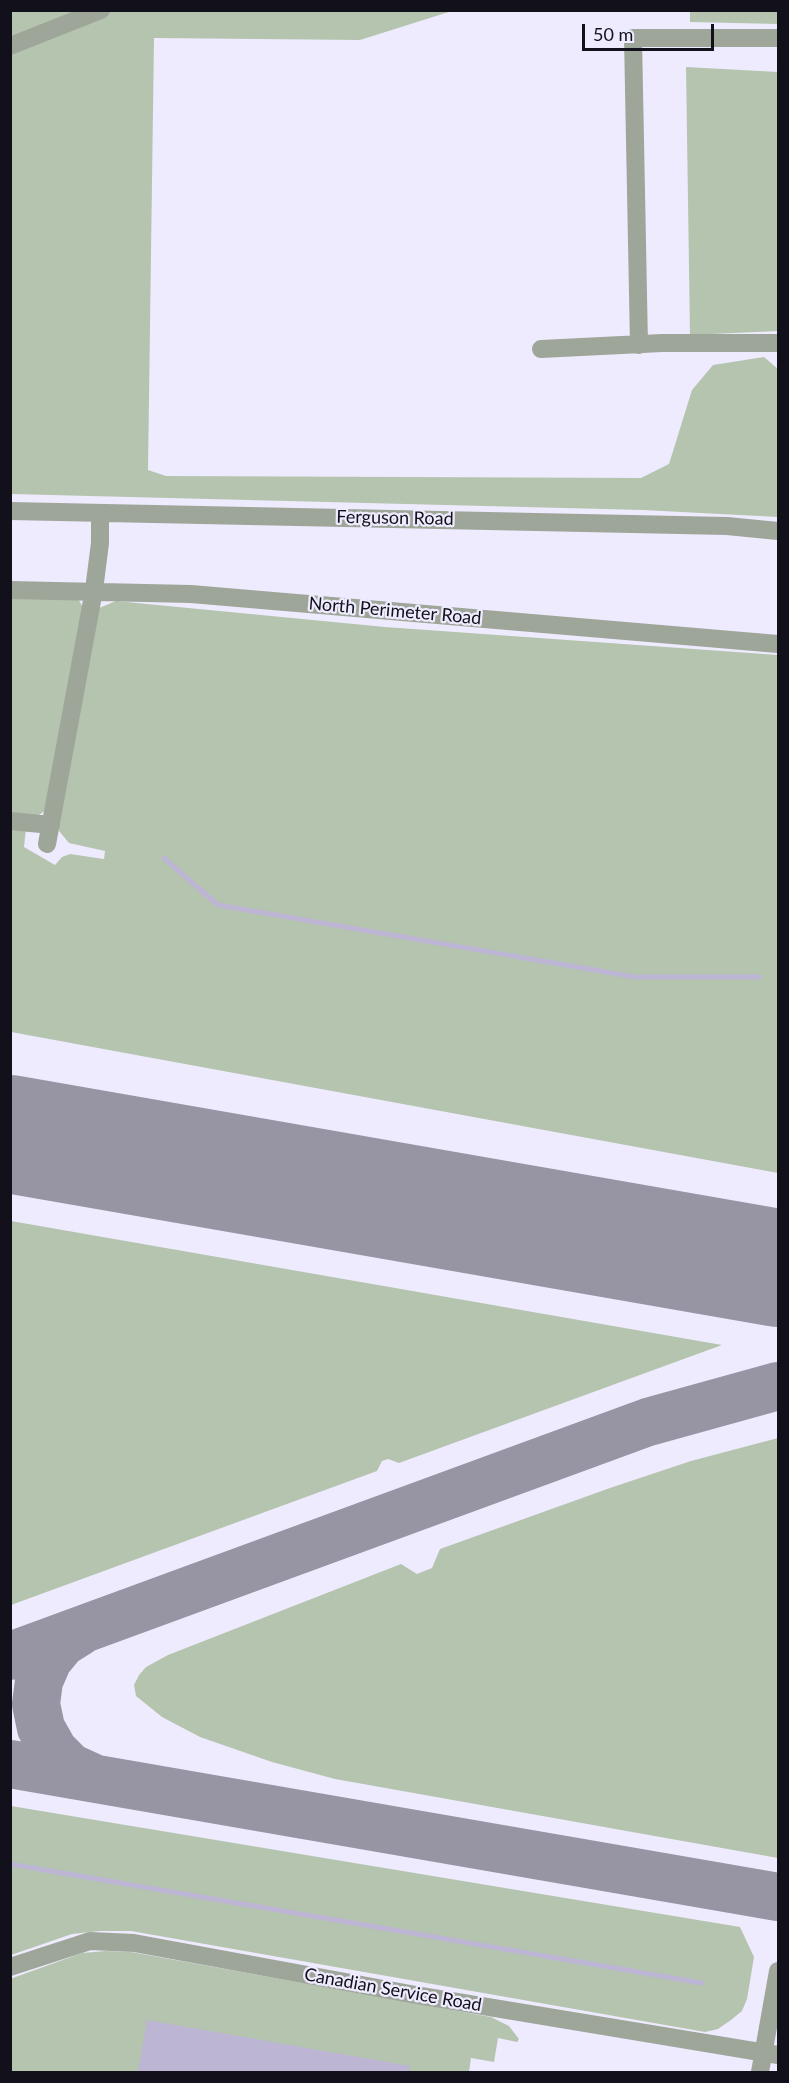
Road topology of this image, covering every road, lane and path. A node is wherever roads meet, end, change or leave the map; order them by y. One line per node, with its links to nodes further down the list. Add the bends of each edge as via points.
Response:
1 (101, 10): 3 (street)
2 (778, 38): 5 (street, via 633,38)
3 (10, 45)
4 (778, 343): 5 (street)
5 (639, 345): 6 (street)
6 (541, 349)
7 (10, 512): 8 (street, Ferguson Road)
8 (100, 513): 9 (street, Ferguson Road, via 727,526); 11 (street)
9 (778, 531)
10 (10, 590): 11 (street, North Perimeter Road)
11 (94, 590): 12 (street, North Perimeter Road, via 203,595); 14 (street)
12 (778, 644)
13 (10, 821): 14 (street)
14 (51, 825): 15 (street)
15 (48, 844)
16 (10, 1967): 18 (street, Canadian Service Road, via 90,1941 134,1943 416,1995)
17 (778, 1971): 18 (street)
18 (771, 2053): 19 (street)
19 (760, 2073)

